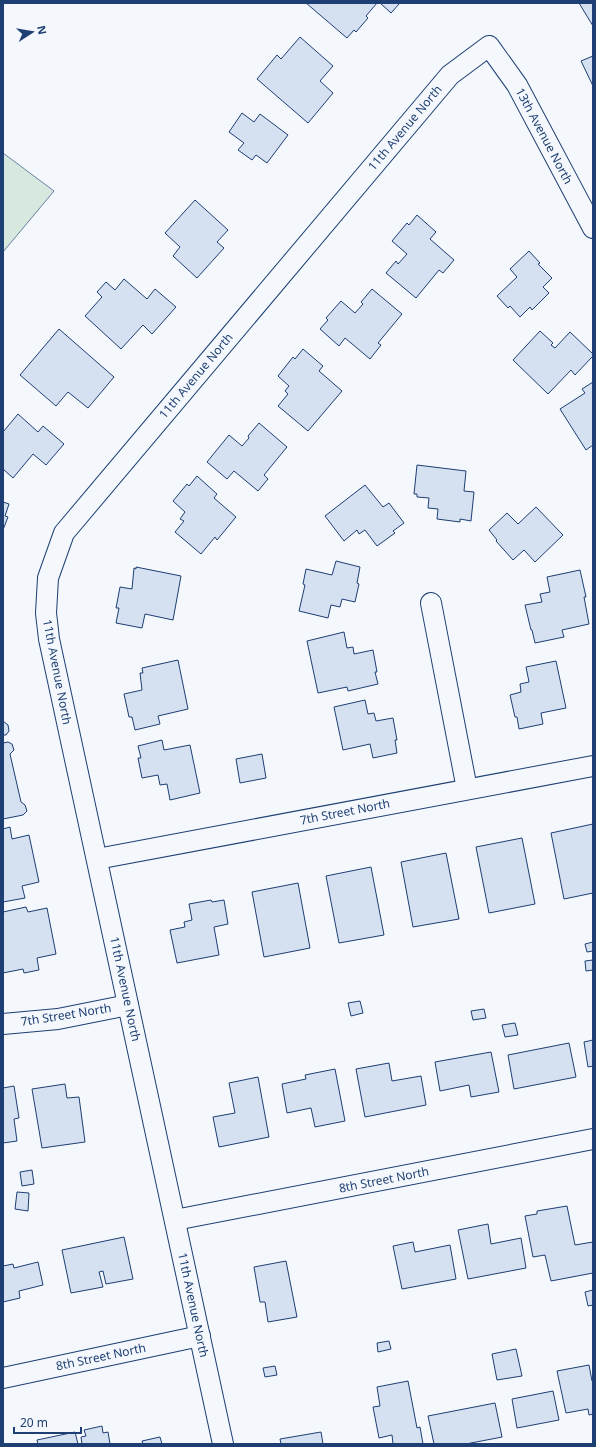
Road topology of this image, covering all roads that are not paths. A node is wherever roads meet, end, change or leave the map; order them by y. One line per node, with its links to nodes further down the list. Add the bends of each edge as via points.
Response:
1 (489, 46): 2 (street, 13th Avenue North, via 517,85); 6 (street, 11th Avenue North, via 450,75 64,533 48,578 46,613 49,638)
2 (593, 228)
3 (431, 603): 5 (street)
4 (593, 766): 5 (street, 7th Street North)
5 (467, 789): 6 (street, 7th Street North)
6 (97, 859): 7 (street, 11th Avenue North)
7 (128, 1005): 8 (street, 7th Street North, via 58,1019); 10 (street, 11th Avenue North)
8 (3, 1024)
9 (593, 1139): 10 (street, 8th Street North)
10 (174, 1220): 11 (street, 11th Avenue North)
11 (200, 1336): 12 (street, 8th Street North); 13 (street, 11th Avenue North)
12 (3, 1378)
13 (223, 1444)

